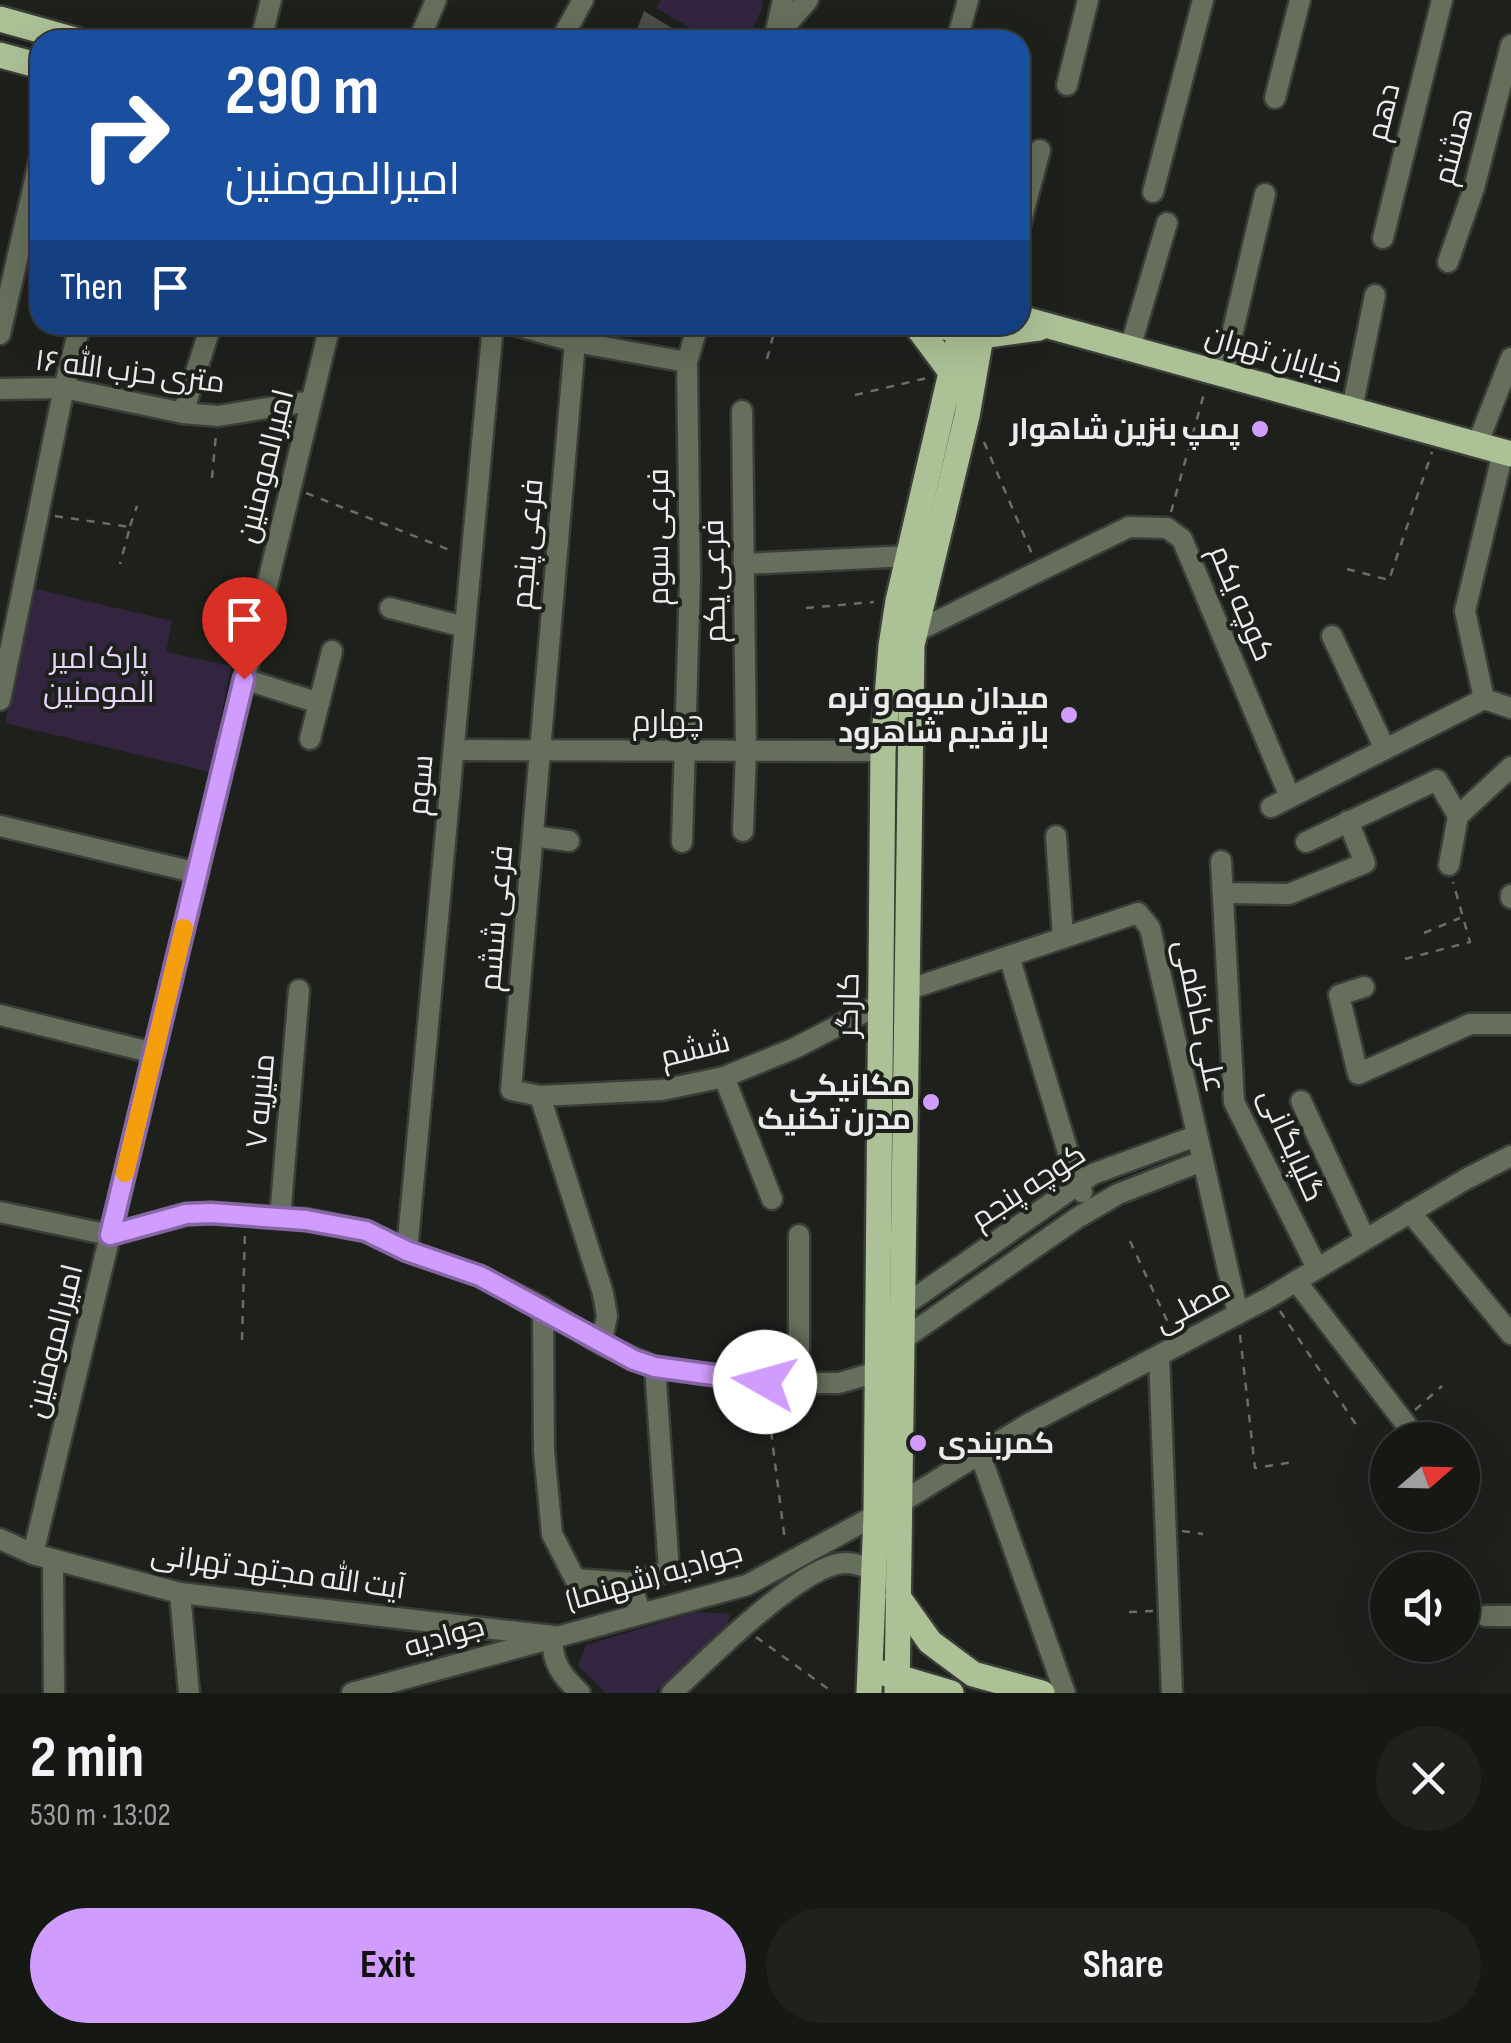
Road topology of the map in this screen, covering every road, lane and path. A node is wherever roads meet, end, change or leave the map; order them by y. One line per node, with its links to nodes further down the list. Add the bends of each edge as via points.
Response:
1 (271, 0): 13 (street)
2 (436, 0): 14 (street)
3 (583, 0): 15 (street)
4 (783, 0): 16 (street)
5 (808, 0): 17 (street)
6 (968, 0): 18 (street)
7 (1088, 0): 22 (street)
8 (1203, 0): 26 (street)
9 (1300, 0): 23 (street)
10 (1442, 0): 30 (street, دهم)
11 (0, 19): 12 (main road)
12 (39, 30)
13 (264, 30)
14 (423, 30)
15 (567, 30)
16 (776, 30)
17 (782, 30)
18 (960, 30)
19 (1511, 45): 31 (street, هشتم)
20 (0, 55): 21 (main road)
21 (30, 63)
22 (1067, 85)
23 (1274, 98)
24 (1040, 150): 25 (street)
25 (1030, 188)
26 (1153, 192)
27 (1266, 194): 53 (street)
28 (30, 202): 36 (street)
29 (1167, 223): 48 (street)
30 (1383, 238)
31 (1448, 262)
32 (1376, 295): 58 (street)
33 (1030, 321): 35 (main road, خیابان تهران)
34 (1030, 326): 35 (main road)
35 (1050, 326): 48 (main road, خیابان تهران)
36 (0, 334)
37 (77, 335): 54 (street)
38 (209, 335): 60 (street)
39 (328, 335): 57 (street, امیرالمومنین)
40 (492, 335): 73 (street, سوم)
41 (549, 335): 47 (street)
42 (695, 335): 51 (street, فرعی سوم)
43 (773, 335): 50 (path)
44 (924, 335): 52 (main road)
45 (962, 335): 52 (main road, کارگر)
46 (964, 335): 82 (main road, کارگر, via 967,416)
47 (574, 342): 51 (street); 93 (street, فرعی پنجم)
48 (1130, 348): 53 (main road, خیابان تهران)
49 (1511, 358): 64 (street)
50 (767, 359)
51 (687, 362): 94 (street, فرعی سوم)
52 (952, 372): 56 (path); 72 (main road, کارگر)
53 (1217, 372): 58 (main road, خیابان تهران); 71 (path)
54 (64, 388): 55 (street, ۱۶ متری حزب الله); 60 (street, ۱۶ متری حزب الله); 69 (street)
55 (0, 389)
56 (855, 395)
57 (312, 401): 61 (street, ۱۶ متری حزب الله); 67 (street, امیرالمومنین)
58 (1352, 410): 62 (main road, خیابان تهران)
59 (742, 411): 75 (street, فرعی یکم)
60 (183, 413): 61 (street, ۱۶ متری حزب الله)
61 (218, 416): 66 (path)
62 (1438, 434): 64 (main road, خیابان تهران); 77 (path, via 1389,580)
63 (984, 442): 76 (path)
64 (1477, 444): 65 (main road, خیابان تهران)
65 (1507, 453): 86 (street, via 1465,611)
66 (212, 478)
67 (290, 487): 73 (path); 85 (street, امیرالمومنین)
68 (137, 506): 70 (path)
69 (38, 513): 70 (path); 87 (street)
70 (130, 527): 74 (path)
71 (1166, 528): 76 (street, کوچه یکم, via 1129,527); 98 (street, کوچه یکم, via 1182,539)
72 (910, 556): 75 (street); 78 (main road, کارگر)
73 (472, 559): 81 (street, سوم)
74 (120, 564)
75 (744, 564): 95 (street, فرعی یکم)
76 (1038, 569): 82 (street, کوچه یکم)
77 (1347, 569)
78 (898, 600): 80 (path); 96 (main road, کارگر)
79 (390, 608): 81 (street)
80 (806, 608)
81 (465, 628): 92 (street, سوم)
82 (915, 632): 120 (main road, کارگر)
83 (1332, 636): 91 (street)
84 (332, 651): 88 (street)
85 (244, 679): 88 (street); 111 (street, امیرالمومنین)
86 (1484, 699): 89 (street); 91 (street)
87 (0, 700)
88 (319, 703): 90 (street)
89 (1511, 708)
90 (310, 739)
91 (1385, 749): 98 (street)
92 (454, 750): 93 (street, چهارم); 143 (street, سوم)
93 (540, 750): 94 (street, چهارم); 104 (street, فرعی ششم)
94 (684, 751): 95 (street, چهارم); 107 (street, فرعی سوم)
95 (746, 751): 96 (street, چهارم); 103 (street, فرعی یکم)
96 (883, 751): 121 (main road, کارگر)
97 (1511, 768): 100 (street)
98 (1290, 797): 99 (street)
99 (1270, 807)
100 (1458, 816): 101 (street, via 1437,780); 110 (street)
101 (1348, 821): 108 (street); 112 (street, via 1364,863 1289,894)
102 (0, 826): 111 (street)
103 (744, 831)
104 (533, 836): 106 (street); 126 (street, فرعی ششم)
105 (1056, 836): 115 (street)
106 (570, 841)
107 (682, 842)
108 (1306, 842)
109 (1221, 861): 112 (street, گلپایگانی)
110 (1448, 866): 113 (path)
111 (198, 873): 124 (street, امیرالمومنین)
112 (1223, 893): 144 (street, گلپایگانی, via 1234,1102)
113 (1463, 918): 114 (path); 117 (path, via 1470,942)
114 (1424, 933)
115 (1062, 938): 116 (street, علی کاظمی); 129 (street, علی کاظمی, via 1138,913 1150,928)
116 (1009, 956): 120 (street, علی کاظمی); 132 (street)
117 (1406, 958)
118 (1364, 987): 123 (street, via 1339,995 1358,1074 1470,1024)
119 (299, 990): 138 (street, منیریه ۷)
120 (907, 990): 147 (main road, کارگر)
121 (880, 1004): 125 (street, ششم); 157 (main road, کارگر)
122 (0, 1015): 124 (street)
123 (1511, 1024)
124 (154, 1053): 139 (street, امیرالمومنین)
125 (724, 1077): 127 (street, ششم, via 662,1090); 133 (street)
126 (510, 1090): 127 (street, ششم)
127 (540, 1096): 153 (street, via 603,1292)
128 (1301, 1101): 141 (street)
129 (1196, 1136): 131 (street, علی کاظمی); 132 (street, کوچه پنجم)
130 (1511, 1156): 136 (street, مصلی)
131 (1202, 1162): 134 (street); 149 (street, علی کاظمی)
132 (1078, 1185): 134 (street); 147 (street, کوچه پنجم)
133 (772, 1199)
134 (1094, 1208): 152 (street)
135 (0, 1212): 139 (street)
136 (1410, 1212): 141 (street, مصلی); 150 (street)
137 (246, 1216): 138 (street); 139 (street, via 186,1214); 151 (path)
138 (280, 1218): 143 (street, via 366,1231)
139 (110, 1235): 168 (street, امیرالمومنین)
140 (799, 1235): 159 (street)
141 (1365, 1240): 144 (street, مصلی)
142 (1130, 1241): 154 (path)
143 (407, 1251): 148 (street, via 480,1276)
144 (1317, 1268): 145 (street, مصلی)
145 (1296, 1281): 146 (street, مصلی); 161 (street)
146 (1270, 1297): 149 (street, مصلی); 162 (path)
147 (902, 1307): 152 (main road, کارگر)
148 (543, 1308): 153 (street); 171 (street, via 552,1534 576,1579)
149 (1238, 1314): 154 (street, مصلی); 164 (path, via 1255,1468)
150 (1511, 1334)
151 (242, 1340)
152 (902, 1340): 165 (main road, کارگر)
153 (601, 1344): 156 (street)
154 (1179, 1346): 155 (street, مصلی)
155 (1159, 1356): 163 (street, مصلی); 174 (street)
156 (655, 1367): 158 (street); 171 (street, via 669,1571)
157 (877, 1372): 159 (street); 166 (main road, کارگر)
158 (765, 1382): 159 (street); 169 (path)
159 (799, 1383)
160 (1442, 1386): 161 (path)
161 (1404, 1422)
162 (1357, 1426)
163 (980, 1454): 165 (street, مصلی); 191 (street)
164 (1294, 1462)
165 (900, 1503): 166 (main road); 173 (main road, کارگر)
166 (876, 1515): 169 (street, جوادیه (شهنما)); 170 (main road, کارگر)
167 (0, 1539): 168 (street, آیت الله مجتهد تهرانی)
168 (43, 1557): 172 (street, آیت الله مجتهد تهرانی); 183 (street)
169 (788, 1562): 175 (street, جوادیه (شهنما), via 747,1584)
170 (874, 1569): 179 (street, via 844,1563 816,1572); 181 (main road, کارگر)
171 (630, 1582): 175 (street)
172 (180, 1594): 180 (street, آیت الله مجتهد تهرانی); 184 (street)
173 (898, 1597): 182 (main road, کارگر); 190 (main road, via 930,1642 973,1674)
174 (1169, 1611): 176 (path); 192 (street)
175 (641, 1612): 180 (street, جوادیه (شهنما))
176 (1129, 1612)
177 (1486, 1616): 178 (street)
178 (1511, 1616)
179 (742, 1628): 187 (street); 188 (path)
180 (553, 1636): 185 (street, جوادیه); 186 (street, via 552,1655)
181 (870, 1681): 182 (main road)
182 (897, 1685): 189 (main road)
183 (54, 1693)
184 (189, 1693)
185 (352, 1693)
186 (580, 1693)
187 (672, 1693)
188 (834, 1693)
189 (952, 1693)
190 (1042, 1693)
191 (1065, 1693)
192 (1172, 1693)

